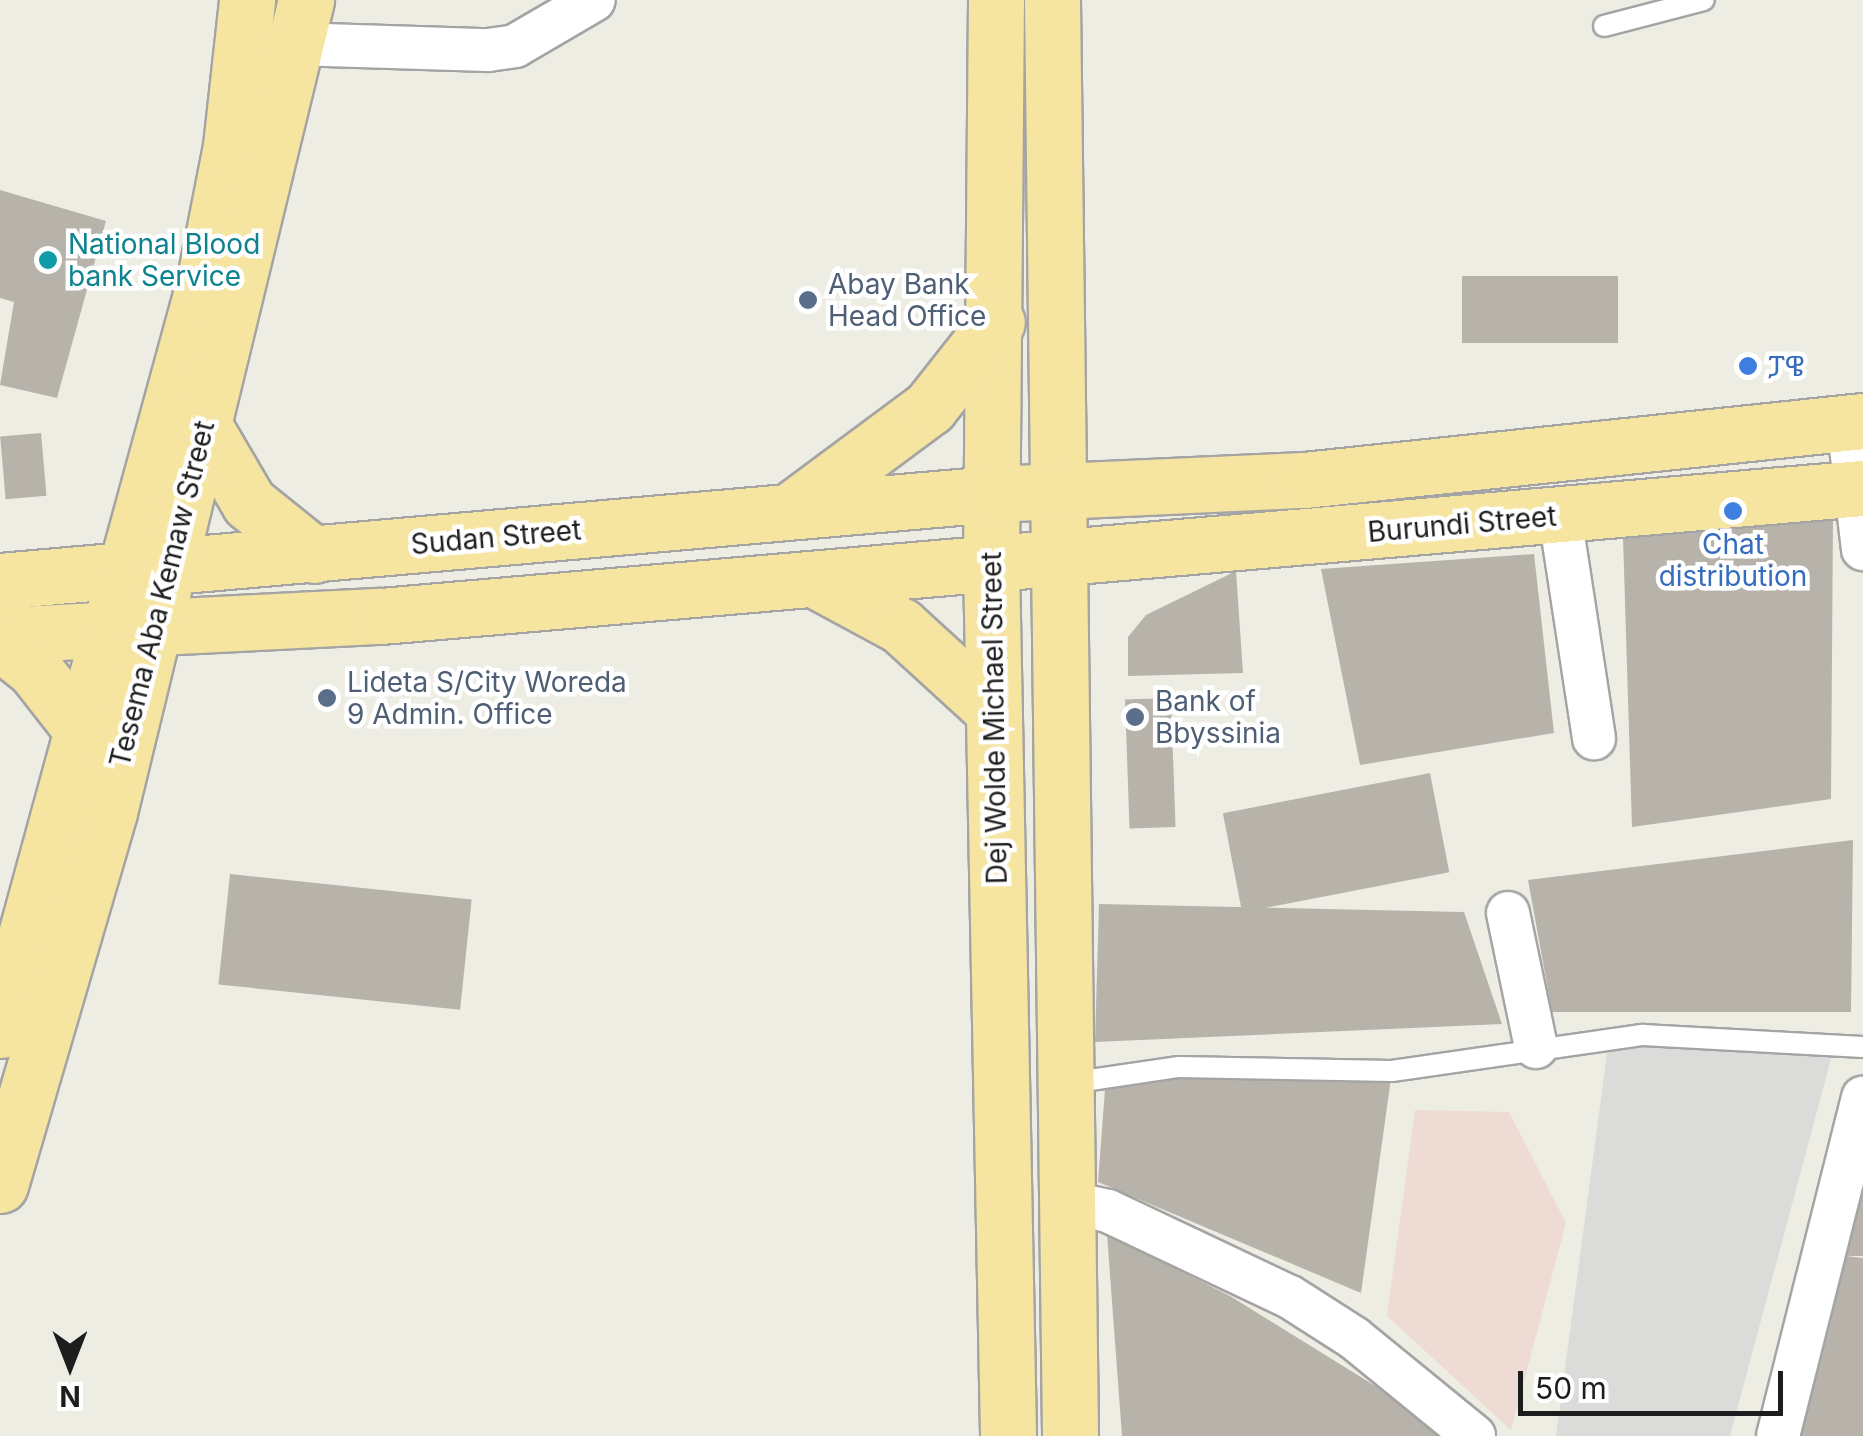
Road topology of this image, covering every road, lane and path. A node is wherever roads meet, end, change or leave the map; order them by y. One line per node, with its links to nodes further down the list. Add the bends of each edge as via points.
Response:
1 (594, 0): 6 (street, via 515,46 488,50)
2 (996, 0): 8 (main road, Dej Wolde Michael Street)
3 (1052, 0): 13 (main road)
4 (1704, 0): 7 (lane)
5 (237, 6): 6 (main road); 21 (main road, Tesema Aba Kemaw Street, via 230,146)
6 (302, 11): 10 (main road, Tesema Aba Kemaw Street)
7 (1604, 26)
8 (997, 322): 12 (main road, Dej Wolde Michael Street); 14 (main road, via 930,406)
9 (1856, 422): 11 (street); 13 (main road, via 1304,480)
10 (204, 426): 18 (main road, via 249,503); 21 (main road, Tesema Aba Kemaw Street)
11 (1859, 488): 16 (main road, Burundi Street); 17 (street)
12 (993, 494): 13 (main road, Sudan Street); 14 (main road, Sudan Street); 20 (main road, Dej Wolde Michael Street)
13 (1062, 494): 19 (main road)
14 (790, 511): 15 (main road, Sudan Street)
15 (725, 516): 18 (main road, Sudan Street); 24 (main road)
16 (1560, 516): 19 (main road, Burundi Street); 29 (street)
17 (1863, 549)
18 (314, 555): 21 (main road, Sudan Street)
19 (1061, 561): 20 (main road, Burundi Street); 34 (main road)
20 (991, 564): 23 (main road); 27 (main road, Dej Wolde Michael Street)
21 (146, 565): 22 (main road, Sudan Street); 25 (main road, Tesema Aba Kemaw Street)
22 (0, 580)
23 (814, 580): 24 (main road); 27 (main road, via 900,626)
24 (743, 585): 25 (main road)
25 (129, 631): 26 (main road); 28 (main road, Tesema Aba Kemaw Street); 36 (main road, Tesema Aba Kemaw Street, via 64,975)
26 (0, 639): 28 (main road, via 35,670)
27 (993, 710): 38 (main road, Dej Wolde Michael Street)
28 (82, 730): 31 (main road, Tesema Aba Kemaw Street)
29 (1594, 738)
30 (1508, 913): 32 (street)
31 (0, 1030)
32 (1536, 1047): 33 (lane, via 1644,1035); 34 (lane, via 1392,1071 1179,1067)
33 (1863, 1047)
34 (1064, 1084): 37 (main road)
35 (1863, 1098): 41 (street)
36 (0, 1185)
37 (1067, 1202): 39 (main road); 40 (street, via 1108,1210 1290,1297 1354,1338)
38 (1008, 1436)
39 (1070, 1436)
40 (1474, 1436)
41 (1778, 1436)

